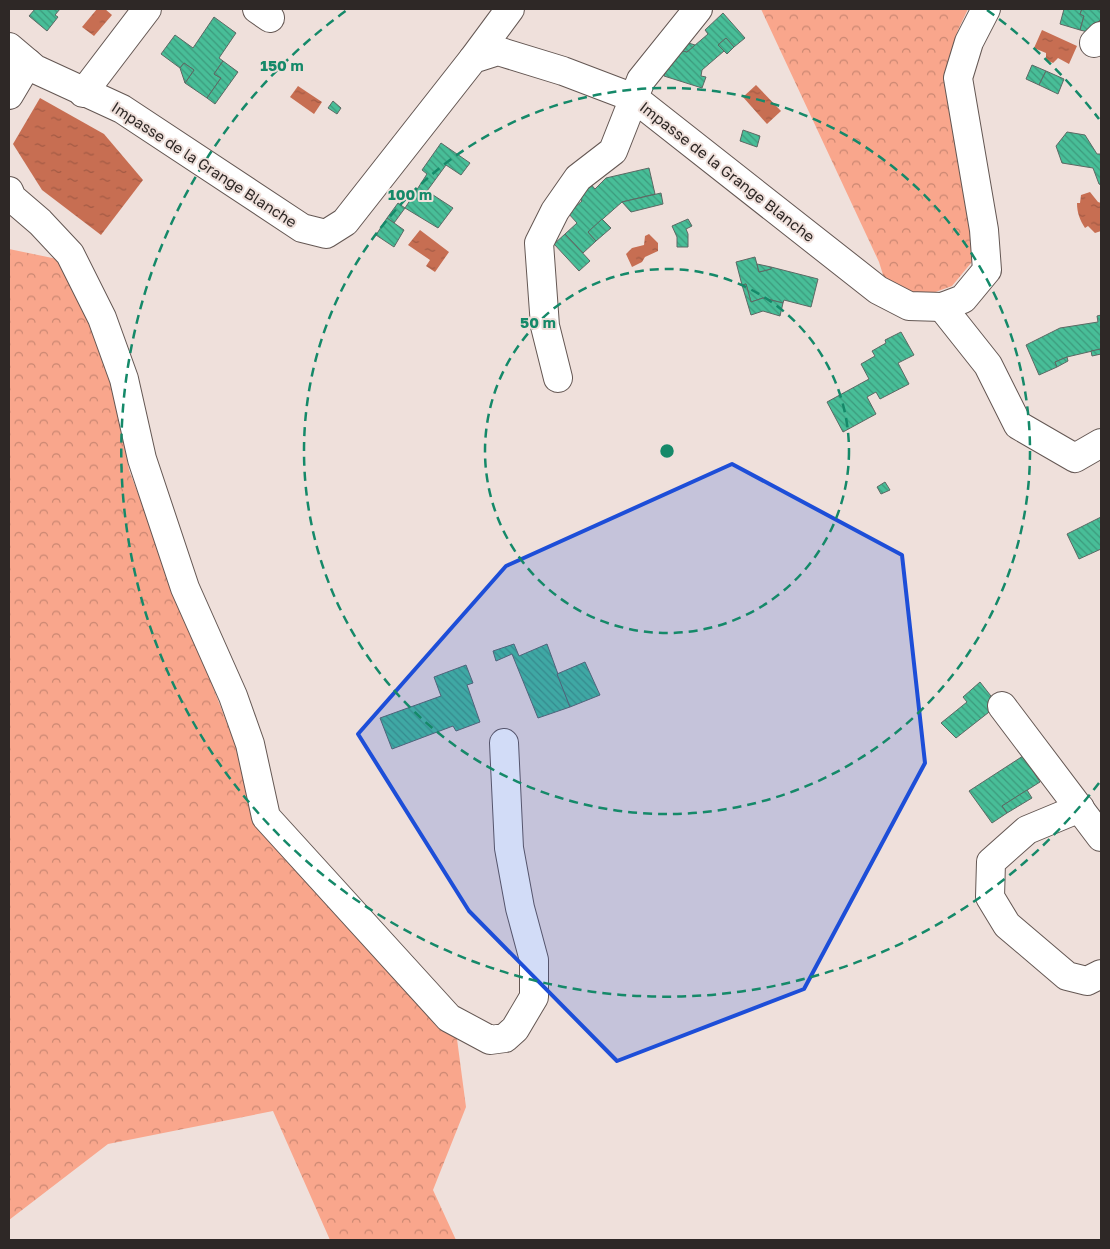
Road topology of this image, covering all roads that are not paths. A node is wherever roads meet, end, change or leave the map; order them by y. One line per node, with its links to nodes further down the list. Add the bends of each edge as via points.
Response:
1 (147, 9): 7 (street)
2 (510, 9): 6 (street)
3 (698, 9): 9 (street, via 641,80)
4 (986, 9): 11 (street, Impasse de la Grange Blanche, via 969,42 958,78 984,230 987,270 963,298)
5 (18, 55): 7 (street, Impasse de la Grange Blanche, via 35,69); 8 (street)
6 (472, 59): 7 (street, Impasse de la Grange Blanche, via 345,222 326,234 302,228 122,109); 9 (street, Impasse de la Grange Blanche, via 498,51)
7 (83, 93)
8 (9, 95)
9 (634, 98): 11 (street, Impasse de la Grange Blanche, via 878,290 909,306); 12 (street, via 613,151 578,178 555,211 539,243 545,326)
10 (9, 191): 15 (street, via 12,198 70,254 102,318 124,379 142,459 185,588 233,696 250,744 266,817 449,1018 490,1040 505,1038 515,1029 534,997 534,960 508,848)
11 (942, 307): 13 (street, via 988,365 1018,425 1075,458)
12 (558, 378)
13 (1101, 442)
14 (1002, 706): 16 (street)
15 (504, 743)
16 (1080, 808): 17 (street); 18 (street, via 1027,830 991,862 990,897 1006,925 1067,976 1087,981)
17 (1101, 837)
18 (1101, 974)

